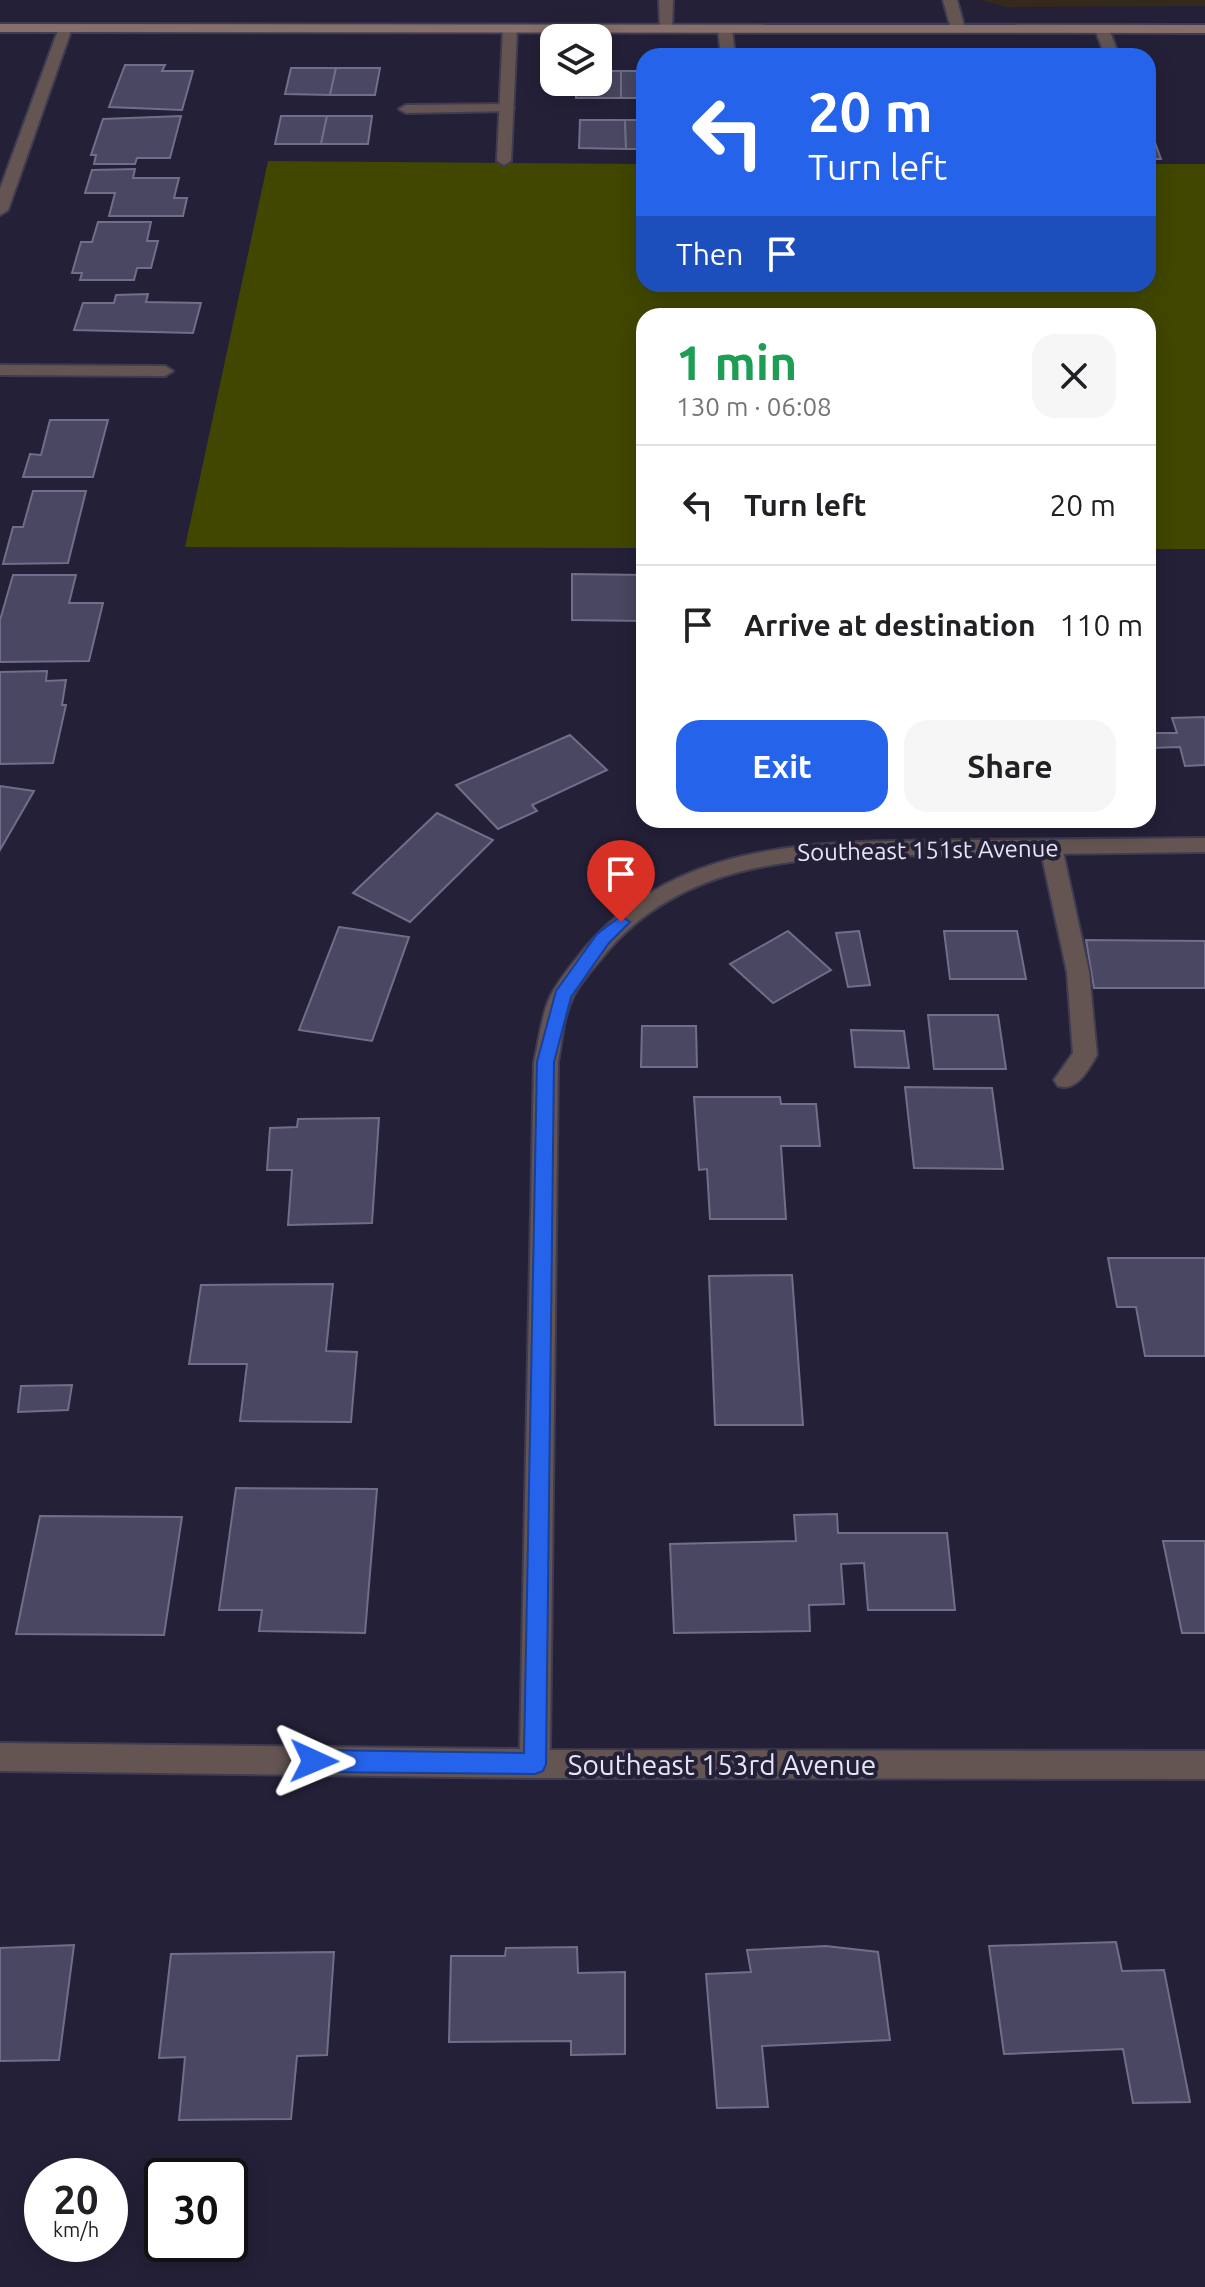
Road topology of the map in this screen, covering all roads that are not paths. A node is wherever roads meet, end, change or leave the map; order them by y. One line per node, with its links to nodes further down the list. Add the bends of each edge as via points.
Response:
1 (666, 0): 6 (street)
2 (950, 0): 8 (street)
3 (0, 28): 4 (main road)
4 (65, 28): 5 (main road); 16 (street)
5 (510, 29): 6 (main road); 13 (street)
6 (667, 29): 7 (main road)
7 (725, 29): 8 (main road); 11 (street)
8 (958, 29): 9 (main road)
9 (1102, 29): 10 (main road); 12 (street)
10 (1205, 29)
11 (727, 48)
12 (1109, 48)
13 (507, 108): 14 (street); 15 (street)
14 (406, 109)
15 (504, 161)
16 (0, 210)
17 (0, 370): 18 (street)
18 (165, 371)
19 (1205, 845): 20 (street, Southeast 151st Avenue)
20 (1051, 847): 21 (street, via 1078,972 1085,1055); 23 (street, Southeast 151st Avenue, via 837,849 728,865 640,906 603,939 562,996 546,1062)
21 (1066, 1080)
22 (0, 1757): 23 (street, Southeast 153rd Avenue)
23 (535, 1764): 24 (street, Southeast 153rd Avenue)
24 (1205, 1765)

